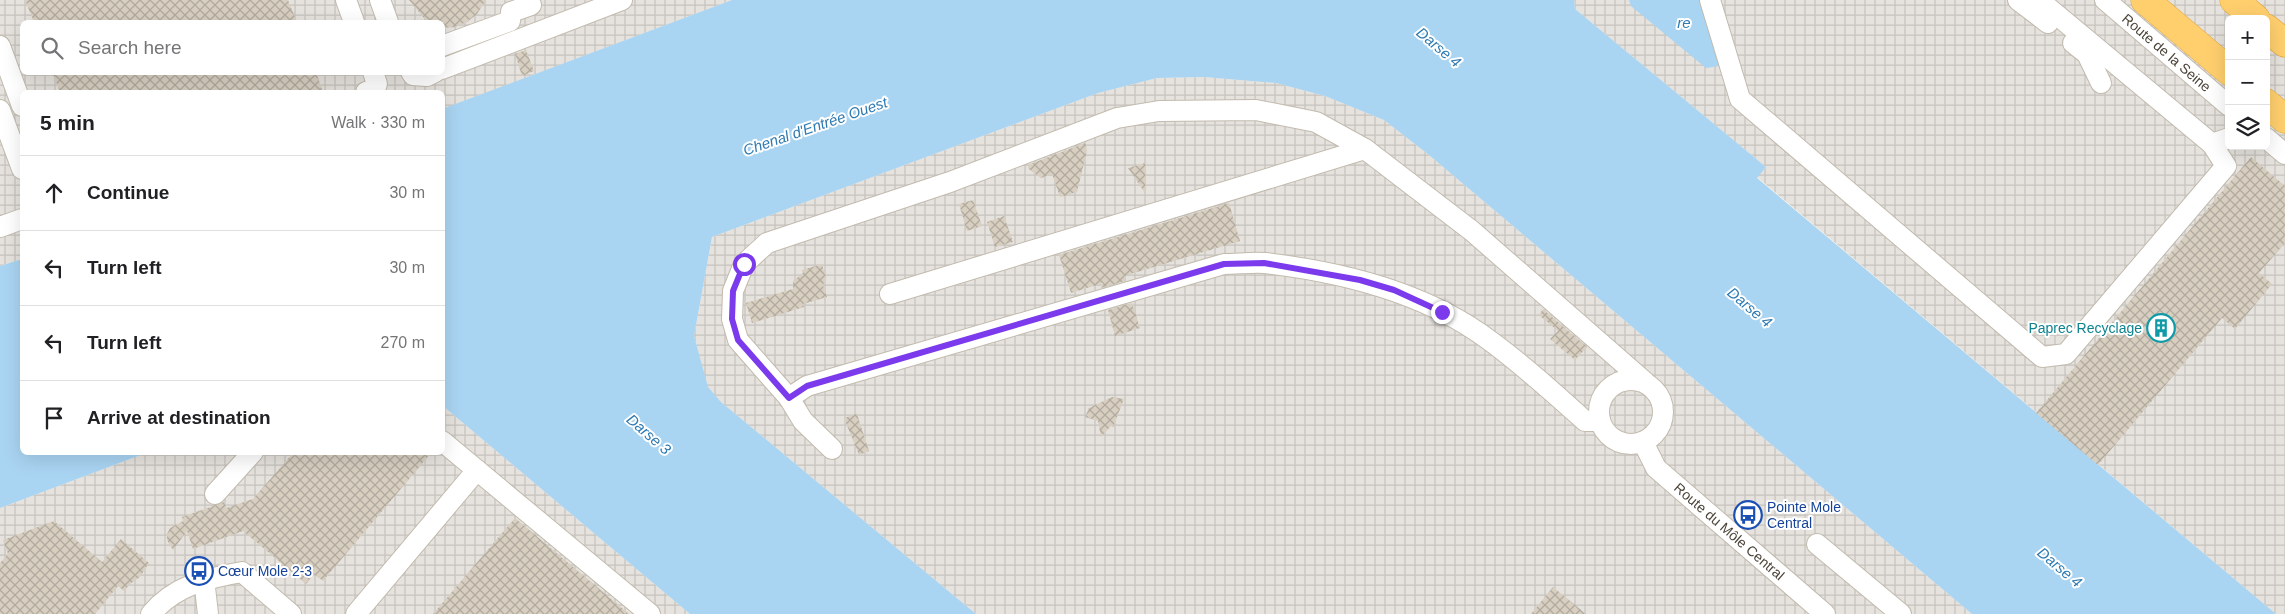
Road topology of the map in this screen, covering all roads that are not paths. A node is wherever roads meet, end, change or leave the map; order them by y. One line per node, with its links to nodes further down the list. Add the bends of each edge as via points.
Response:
1 (346, 0): 13 (street)
2 (380, 0): 14 (street)
3 (395, 0): 15 (street)
4 (529, 0): 18 (street, via 531,5 511,12 510,22)
5 (622, 0): 21 (street)
6 (1710, 0): 32 (street, via 1740,99 2042,357 2066,354 2226,166)
7 (2018, 0): 25 (street, via 2087,54)
8 (2039, 0): 32 (street)
9 (2105, 0): 28 (street, Route de la Seine)
10 (2146, 0): 20 (highway)
11 (2234, 0): 12 (highway)
12 (2251, 15)
13 (353, 20)
14 (387, 20)
15 (402, 20)
16 (2270, 31): 17 (highway)
17 (2285, 43)
18 (445, 45)
19 (0, 46): 27 (street)
20 (2225, 68)
21 (445, 69)
22 (374, 75): 26 (street, via 378,84)
23 (413, 75): 24 (street)
24 (429, 75)
25 (2102, 83)
26 (372, 90)
27 (20, 101)
28 (2228, 105)
29 (2268, 105): 31 (highway)
30 (0, 110): 36 (street)
31 (2285, 119)
32 (2220, 141)
33 (2270, 141): 35 (street)
34 (1365, 149): 39 (street); 40 (street, via 1472,231); 41 (street, via 1316,122 1256,110 1159,111 1117,118 950,182 766,243 744,264 733,291 732,319 738,340)
35 (2285, 154)
36 (20, 164)
37 (20, 220): 38 (street)
38 (0, 227)
39 (890, 294)
40 (1645, 382): 42 (street, via 1635,379 1614,384 1601,400); 43 (street, via 1660,397 1663,418 1659,428)
41 (789, 398): 42 (street, via 807,386 1224,264 1264,263 1321,272 1394,290 1434,308 1488,339 1584,421); 45 (street, via 802,421)
42 (1600, 421): 43 (street, via 1605,431 1622,443)
43 (1643, 442): 56 (street, Route du Môle Central, via 1656,468)
44 (445, 443): 47 (street)
45 (832, 449)
46 (250, 455): 48 (street)
47 (477, 470): 54 (street); 55 (street)
48 (215, 494)
49 (1816, 544): 57 (street)
50 (204, 579): 51 (street, via 162,600); 52 (street); 53 (street, via 242,572)
51 (151, 614)
52 (208, 614)
53 (291, 614)
54 (356, 614)
55 (650, 614)
56 (1825, 614)
57 (1901, 614)

